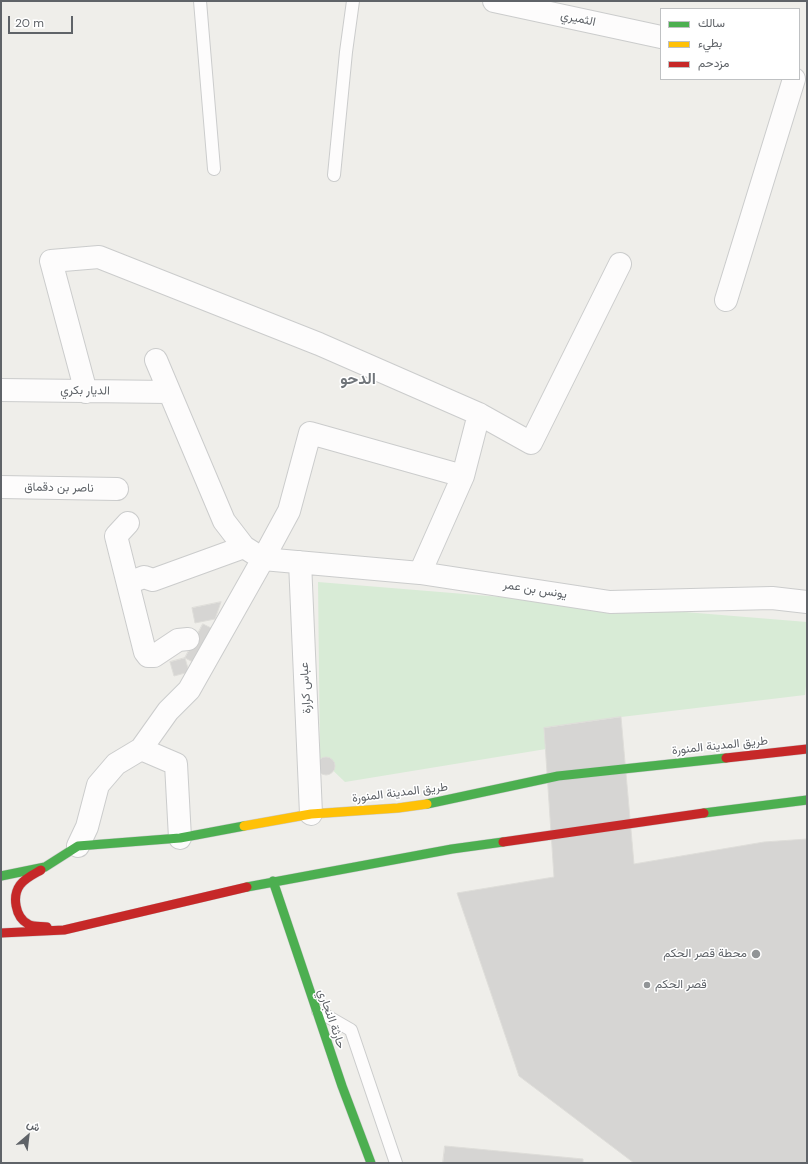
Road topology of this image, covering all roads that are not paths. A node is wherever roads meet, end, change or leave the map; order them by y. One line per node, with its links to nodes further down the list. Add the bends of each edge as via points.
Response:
1 (200, 1): 6 (lane)
2 (353, 1): 7 (lane)
3 (494, 1): 4 (street, الثميري)
4 (660, 37)
5 (794, 80): 9 (street)
6 (214, 169)
7 (334, 175)
8 (620, 264): 14 (street, via 531,443)
9 (726, 300)
10 (156, 360): 13 (street)
11 (1, 390): 12 (street, الديار بكري)
12 (86, 392): 13 (street, الديار بكري); 14 (street, via 51,261 99,257 319,344)
13 (169, 392): 19 (street, via 224,521)
14 (479, 414): 15 (street)
15 (463, 476): 20 (street, via 310,433 289,511); 22 (street)
16 (1, 488): 17 (street, ناصر بن دقماق)
17 (117, 489)
18 (128, 523): 23 (street, via 116,536)
19 (244, 547): 20 (street); 23 (street, via 153,580 144,578)
20 (263, 559): 21 (street, يونس بن عمر); 26 (street, via 189,690 168,711)
21 (300, 562): 22 (street, يونس بن عمر); 29 (street, عباس كرارة)
22 (420, 573): 24 (street, يونس بن عمر, via 610,602 772,598)
23 (128, 583): 25 (street, via 148,656 154,656 178,640)
24 (807, 602)
25 (188, 639)
26 (141, 749): 30 (street, via 176,764); 31 (street, via 116,764 98,785 87,827)
27 (807, 749): 29 (main road, طريق المدينة المنورة, via 558,776 444,801 398,808)
28 (807, 800): 34 (main road, via 452,849)
29 (311, 814): 30 (main road, طريق المدينة المنورة)
30 (180, 838): 31 (main road, طريق المدينة المنورة)
31 (78, 846): 32 (main road, طريق المدينة المنورة)
32 (45, 867): 33 (main road, طريق المدينة المنورة); 35 (main road, via 26,878 20,885 16,893 17,911 29,924)
33 (1, 876)
34 (273, 882): 35 (main road); 37 (main road, حارثة النجاري)
35 (64, 930): 36 (main road)
36 (1, 933)
37 (315, 1009): 38 (main road, حارثة النجاري); 39 (lane, via 351,1030)
38 (371, 1163)
39 (396, 1163)

